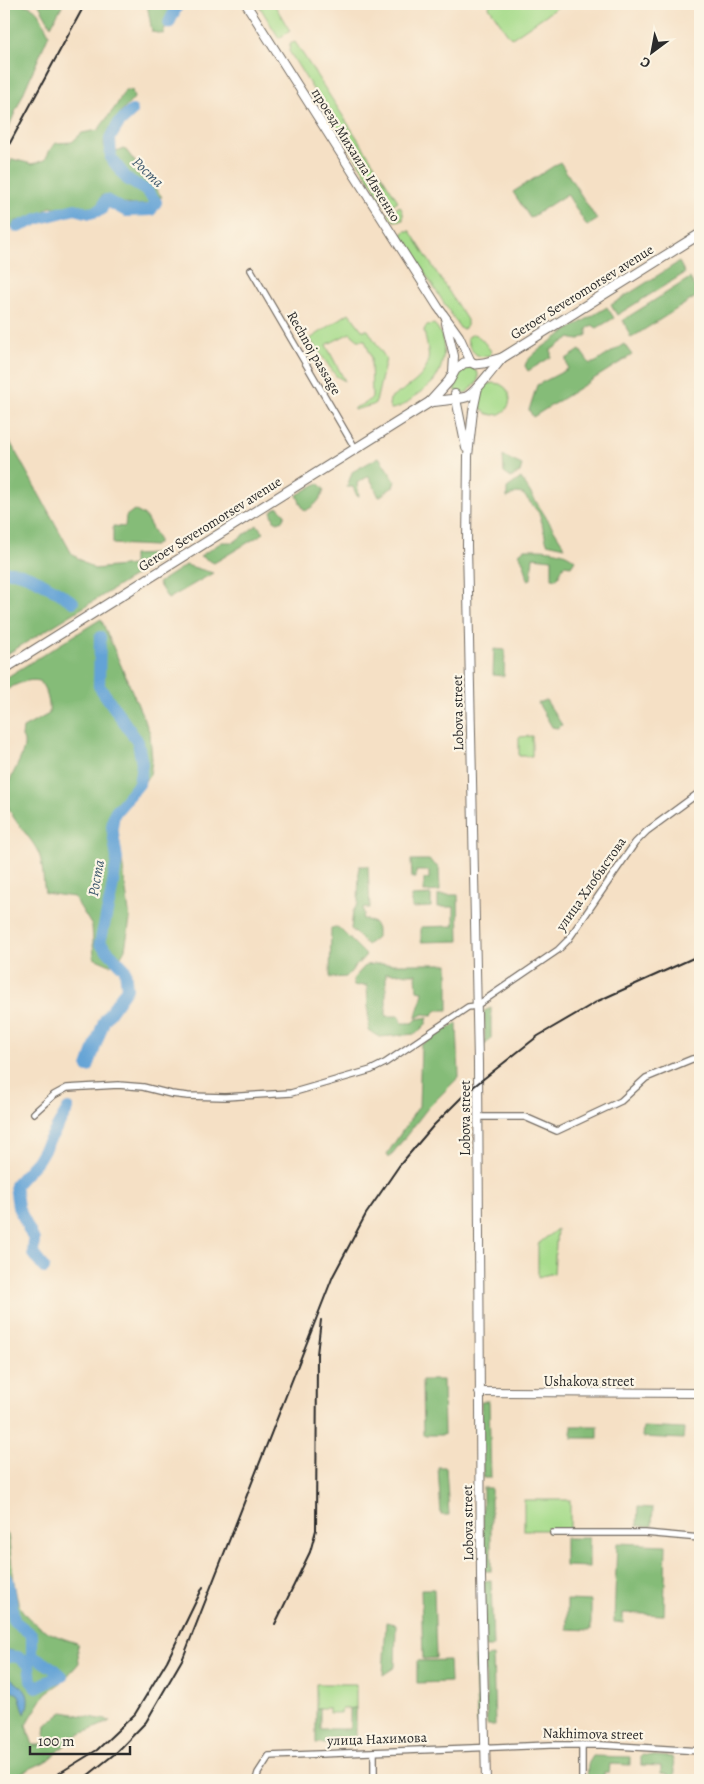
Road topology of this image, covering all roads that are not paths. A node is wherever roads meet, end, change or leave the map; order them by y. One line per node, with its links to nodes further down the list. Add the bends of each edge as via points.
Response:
1 (246, 4): 4 (street, проезд Михаила Ивченко)
2 (700, 234): 5 (main road, Geroev Severomorsev avenue)
3 (251, 270): 11 (street, Rechnoj passage)
4 (445, 318): 6 (street); 7 (street, via 454,356)
5 (502, 358): 6 (main road, Geroev Severomorsev avenue); 8 (main road, Geroev Severomorsev avenue)
6 (473, 363): 7 (main road, Geroev Severomorsev avenue, via 461,365); 8 (main road, via 482,371)
7 (451, 377): 9 (main road, via 452,390); 10 (main road, Geroev Severomorsev avenue)
8 (480, 384): 9 (main road, Geroev Severomorsev avenue, via 468,396); 12 (street, Lobova street)
9 (457, 396): 10 (main road, Geroev Severomorsev avenue); 12 (street, Lobova street)
10 (430, 402): 11 (main road, Geroev Severomorsev avenue)
11 (355, 448): 13 (main road, Geroev Severomorsev avenue)
12 (468, 456): 15 (street, Lobova street)
13 (4, 670)
14 (700, 792): 15 (street, улица Хлобыстова, via 635,843 577,928 558,950)
15 (476, 1006): 17 (street, улица Хлобыстова, via 468,1007 378,1066 291,1092 225,1097 180,1095 143,1086 67,1088 54,1095); 18 (street, Lobova street)
16 (700, 1058): 18 (street, via 646,1078 621,1101 557,1131 525,1117)
17 (34, 1114)
18 (478, 1118): 19 (street, Lobova street)
19 (478, 1392): 20 (street, Ushakova street); 24 (street, Lobova street)
20 (700, 1394)
21 (554, 1533): 22 (street, via 645,1533)
22 (700, 1538)
23 (582, 1745): 24 (street, Nakhimova street); 25 (street, Nakhimova street); 30 (street)
24 (485, 1747): 26 (street, улица Нахимова); 29 (street, Lobova street)
25 (700, 1751)
26 (374, 1752): 27 (street, улица Нахимова, via 269,1756); 28 (street)
27 (256, 1780)
28 (374, 1780)
29 (486, 1780)
30 (582, 1780)

